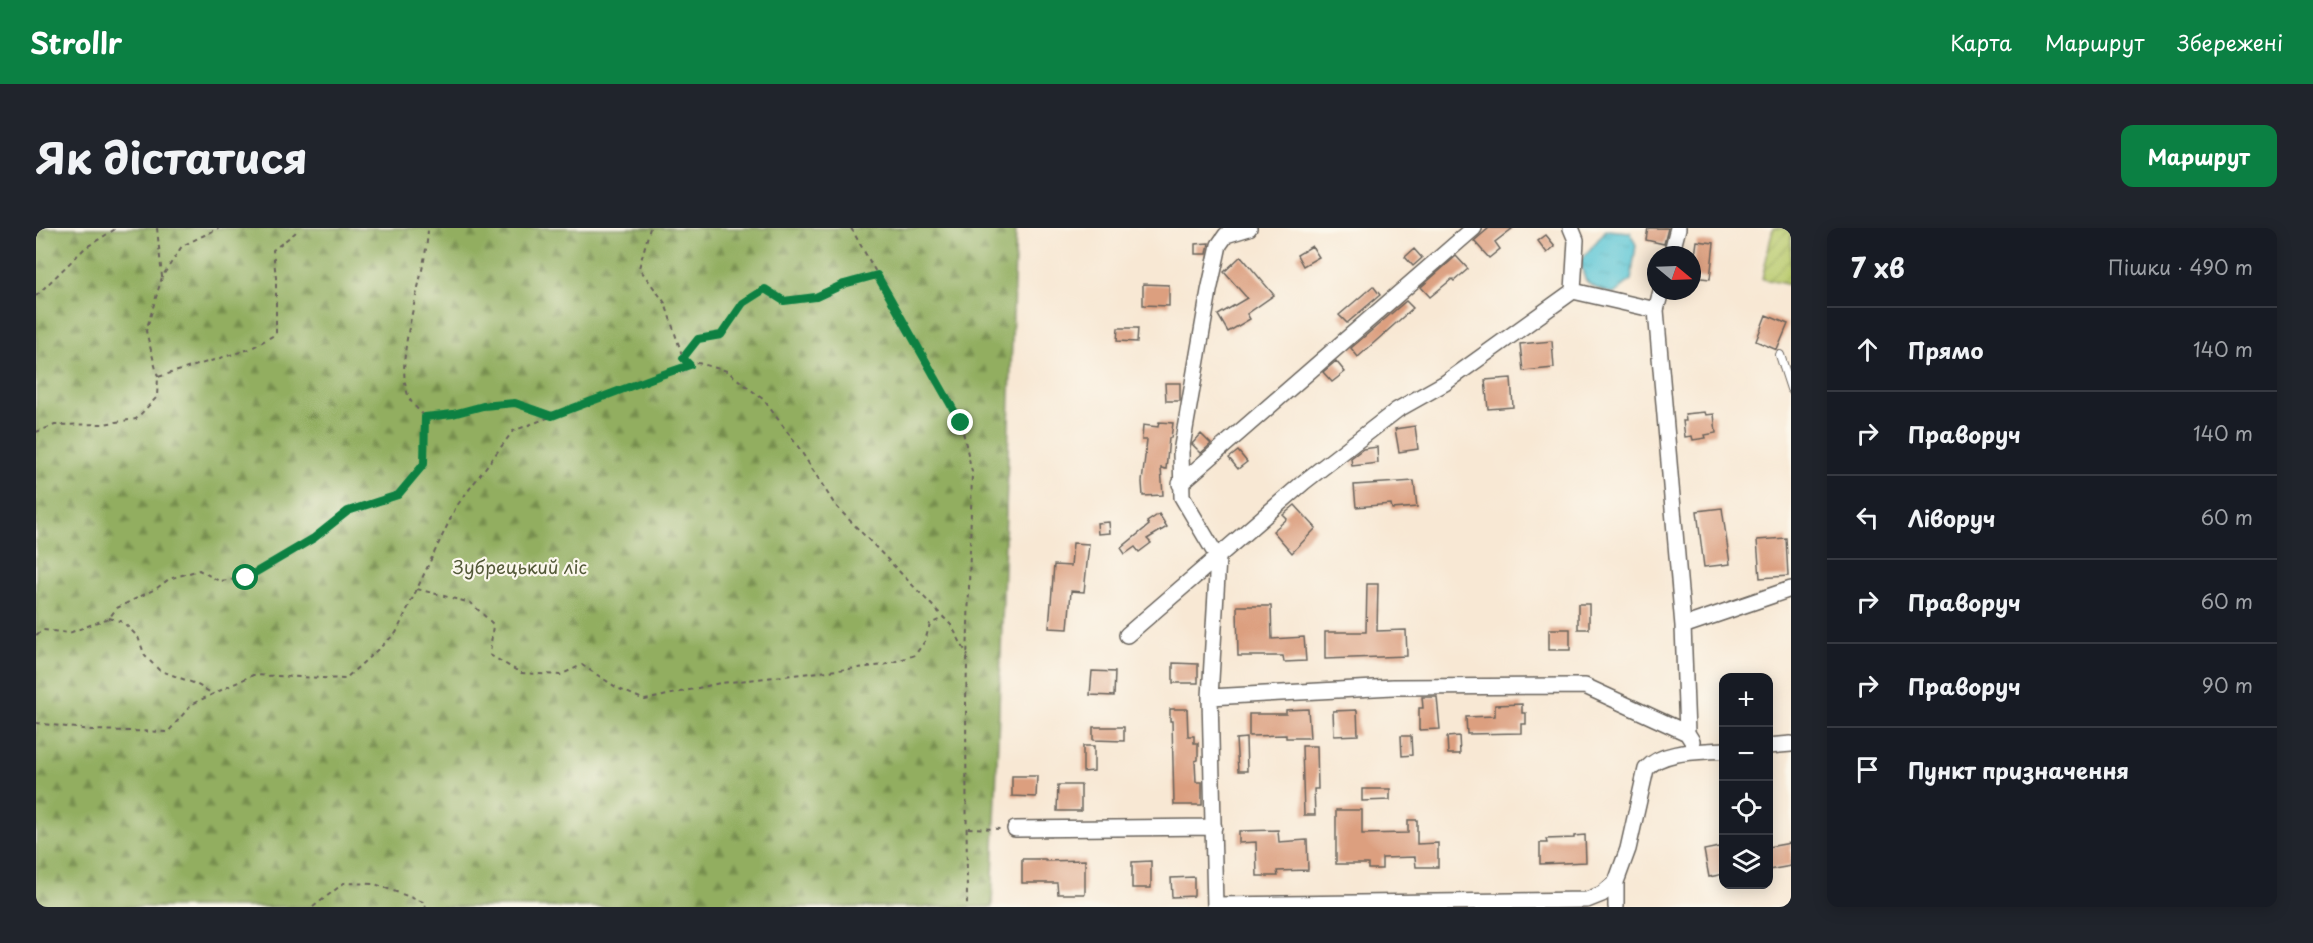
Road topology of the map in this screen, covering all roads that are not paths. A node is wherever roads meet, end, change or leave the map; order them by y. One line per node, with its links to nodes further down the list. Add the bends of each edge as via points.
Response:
1 (1249, 228): 11 (street, via 1226,235 1219,245 1181,452)
2 (1474, 228): 11 (street)
3 (1571, 228): 6 (street, via 1576,240)
4 (1678, 228): 5 (street)
5 (1673, 246)
6 (1573, 291): 8 (street); 12 (street, via 1445,383 1396,410 1304,482)
7 (1659, 300): 8 (street)
8 (1656, 310): 14 (street)
9 (1780, 355): 10 (lane)
10 (1791, 389)
11 (1180, 484): 12 (street, via 1182,497)
12 (1218, 558): 15 (street); 16 (street)
13 (1791, 589): 14 (street)
14 (1683, 626): 17 (street)
15 (1127, 635)
16 (1210, 698): 17 (street, via 1393,687 1586,686); 22 (street)
17 (1687, 733): 21 (street)
18 (1791, 744): 19 (street)
19 (1773, 746)
20 (1719, 750): 21 (street)
21 (1698, 752): 24 (street, via 1653,761 1646,769 1628,849)
22 (1214, 827): 23 (street); 25 (street)
23 (1015, 829)
24 (1616, 882): 25 (street, via 1587,900); 26 (street)
25 (1215, 906)
26 (1616, 907)

